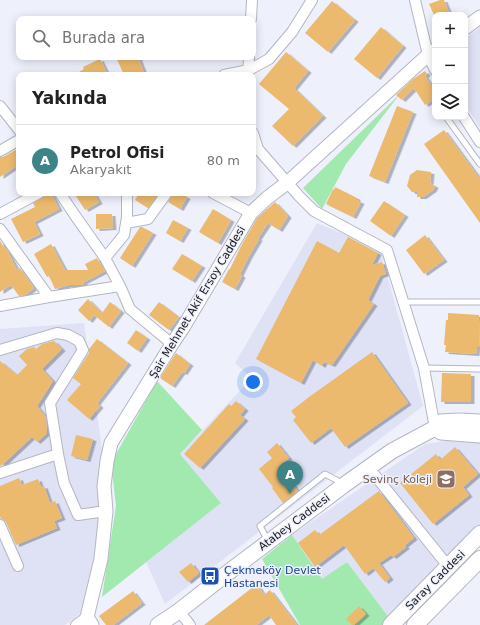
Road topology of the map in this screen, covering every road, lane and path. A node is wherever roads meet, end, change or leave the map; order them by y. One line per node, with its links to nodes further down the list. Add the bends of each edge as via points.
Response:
1 (252, 0): 4 (street)
2 (312, 0): 10 (street, via 292,32 270,59)
3 (415, 0): 7 (street)
4 (251, 16)
5 (480, 17): 6 (street)
6 (468, 26)
7 (432, 52): 20 (street, Şair Mehmet Akif Ersoy Caddesi)
8 (249, 60): 9 (street)
9 (248, 72)
10 (250, 72)
11 (0, 106): 14 (street)
12 (448, 120): 19 (lane)
13 (466, 120): 16 (street)
14 (16, 126)
15 (16, 142): 18 (street)
16 (480, 142)
17 (256, 143): 20 (street, via 258,149)
18 (0, 151)
19 (480, 164)
20 (287, 183): 26 (street, Şair Mehmet Akif Ersoy Caddesi); 33 (street, via 314,211 387,250)
21 (33, 196): 27 (street)
22 (62, 196): 30 (street)
23 (127, 196): 28 (street)
24 (165, 196): 28 (street, via 148,219)
25 (219, 196): 26 (street)
26 (251, 213): 36 (street, Şair Mehmet Akif Ersoy Caddesi)
27 (0, 214)
28 (126, 222): 30 (street, via 124,235)
29 (0, 229): 32 (street)
30 (106, 258): 31 (street)
31 (120, 286): 32 (street); 36 (street, via 130,309)
32 (49, 297): 35 (street)
33 (404, 302): 34 (lane); 38 (street)
34 (480, 302)
35 (0, 306)
36 (172, 344): 47 (street, Şair Mehmet Akif Ersoy Caddesi, via 111,444 104,486)
37 (0, 350): 43 (street, via 57,333 79,341 83,350 50,403)
38 (424, 368): 39 (lane); 41 (street)
39 (480, 369)
40 (480, 422): 41 (main road, Atabey Caddesi, via 440,422)
41 (435, 428): 42 (main road, via 441,432); 44 (main road, Atabey Caddesi, via 392,451)
42 (480, 435)
43 (58, 454): 45 (street); 47 (street, via 64,483 78,515)
44 (369, 468): 46 (main road, Atabey Caddesi); 53 (street)
45 (0, 473)
46 (344, 485): 50 (main road, Atabey Caddesi); 50 (lane, via 325,474 260,526)
47 (106, 511): 55 (street, Şair Mehmet Akif Ersoy Caddesi, via 101,559)
48 (0, 525): 52 (street)
49 (480, 534): 53 (main road, Saray Caddesi)
50 (268, 542): 54 (main road, Atabey Caddesi)
51 (480, 559): 59 (main road, Saray Caddesi)
52 (18, 566)
53 (448, 566): 58 (main road, Saray Caddesi)
54 (179, 611): 56 (main road, Atabey Caddesi); 57 (street)
55 (85, 622)
56 (158, 625)
57 (190, 625)
58 (390, 625)
59 (415, 625)

